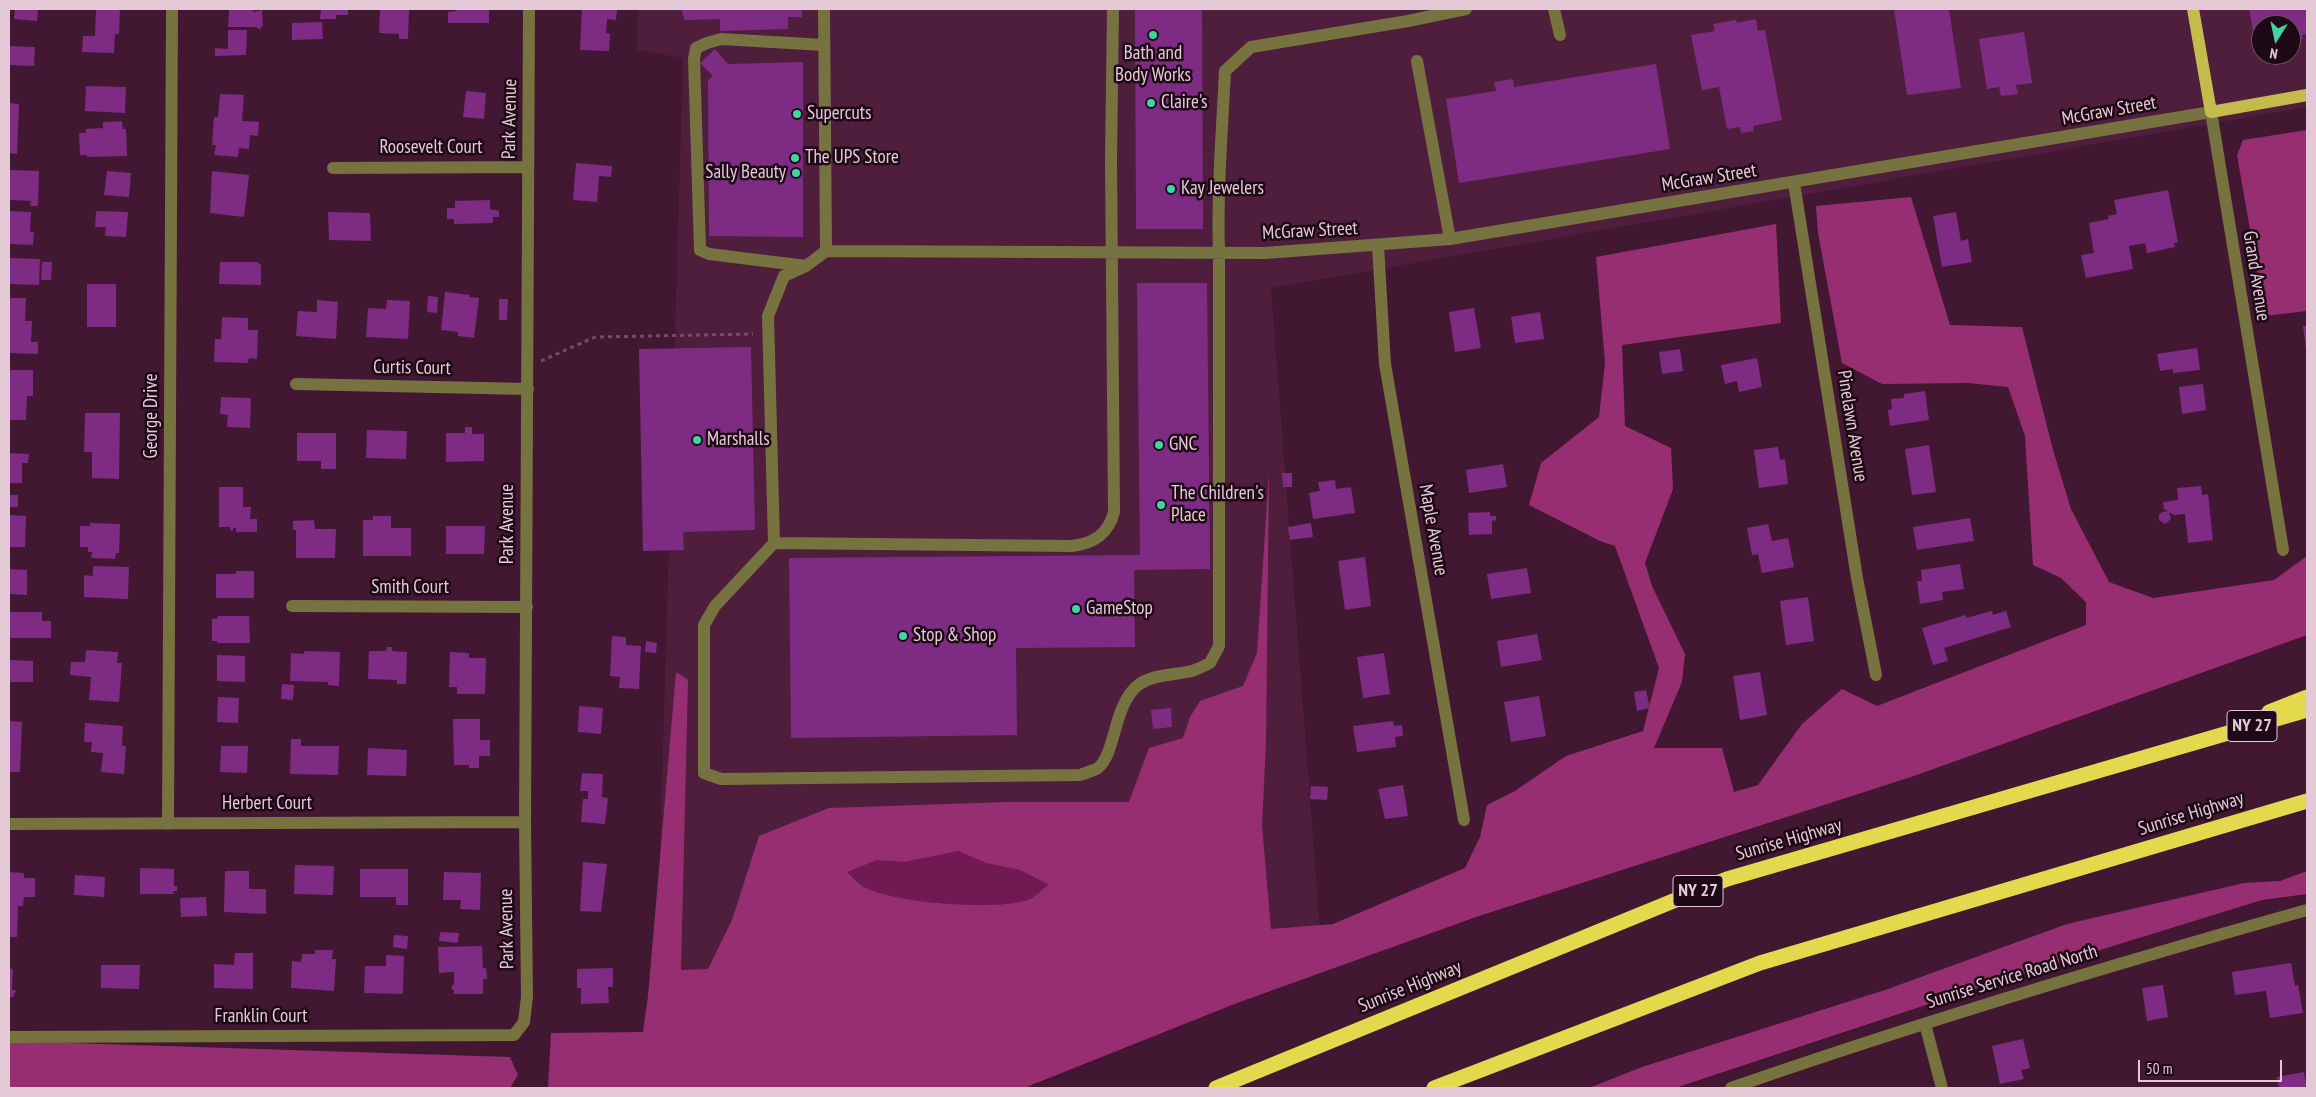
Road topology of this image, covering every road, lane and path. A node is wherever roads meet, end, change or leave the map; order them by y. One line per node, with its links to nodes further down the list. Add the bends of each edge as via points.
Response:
1 (172, 9): 38 (street, George Drive)
2 (529, 9): 13 (street, Park Avenue)
3 (824, 9): 9 (street)
4 (1113, 9): 19 (street)
5 (1466, 9): 20 (street, via 1251,47 1226,71)
6 (1554, 9): 8 (street)
7 (2193, 9): 12 (main road, Grand Avenue)
8 (1560, 35)
9 (824, 45): 18 (street); 21 (street, via 721,39 696,48 694,59 700,250 709,254)
10 (1417, 61): 16 (street)
11 (2307, 95): 12 (main road, McGraw Street)
12 (2210, 112): 15 (street, McGraw Street); 27 (street, Grand Avenue)
13 (528, 167): 14 (street, Roosevelt Court); 23 (street, Park Avenue)
14 (333, 168)
15 (1794, 183): 16 (street, McGraw Street); 30 (street, Pinelawn Avenue, via 1857,578)
16 (1450, 239): 17 (street, McGraw Street)
17 (1378, 246): 20 (street, McGraw Street); 35 (street, Maple Avenue, via 1385,364)
18 (826, 251): 19 (street, McGraw Street); 21 (street)
19 (1113, 252): 20 (street, McGraw Street); 26 (street, via 1114,512 1112,521 1101,536 1093,542 1071,546)
20 (1219, 253): 26 (street, via 1219,646 1210,663 1138,685 1127,698 1116,721 1108,752 1098,768 1080,775 1020,776 720,779 704,772 704,625 715,606)
21 (806, 266): 26 (street, via 784,276 768,316)
22 (757, 334): 23 (path, via 595,338)
23 (527, 367): 25 (street, Park Avenue)
24 (296, 384): 25 (street, Curtis Court)
25 (528, 389): 29 (street, Park Avenue)
26 (774, 543)
27 (2283, 550)
28 (292, 606): 29 (street, Smith Court)
29 (527, 607): 36 (street, Park Avenue)
30 (1876, 675)
31 (2307, 697): 33 (highway)
32 (2307, 710): 33 (highway, Sunrise Highway / NY 27)
33 (2197, 742): 43 (highway, Sunrise Highway / NY 27, via 1727,879)
34 (2307, 801): 44 (highway, Sunrise Highway, via 1760,963)
35 (1464, 820)
36 (525, 822): 38 (street, Herbert Court); 41 (street, Park Avenue, via 527,997 524,1022)
37 (9, 824): 38 (street, Herbert Court)
38 (168, 824)
39 (2307, 910): 40 (street, Sunrise Service Road North, via 2111,966)
40 (1926, 1024): 45 (street, Sunrise Service Road North); 46 (street)
41 (514, 1035): 42 (street, Franklin Court)
42 (9, 1037)
43 (1216, 1088)
44 (1434, 1088)
45 (1731, 1088)
46 (1942, 1088)

